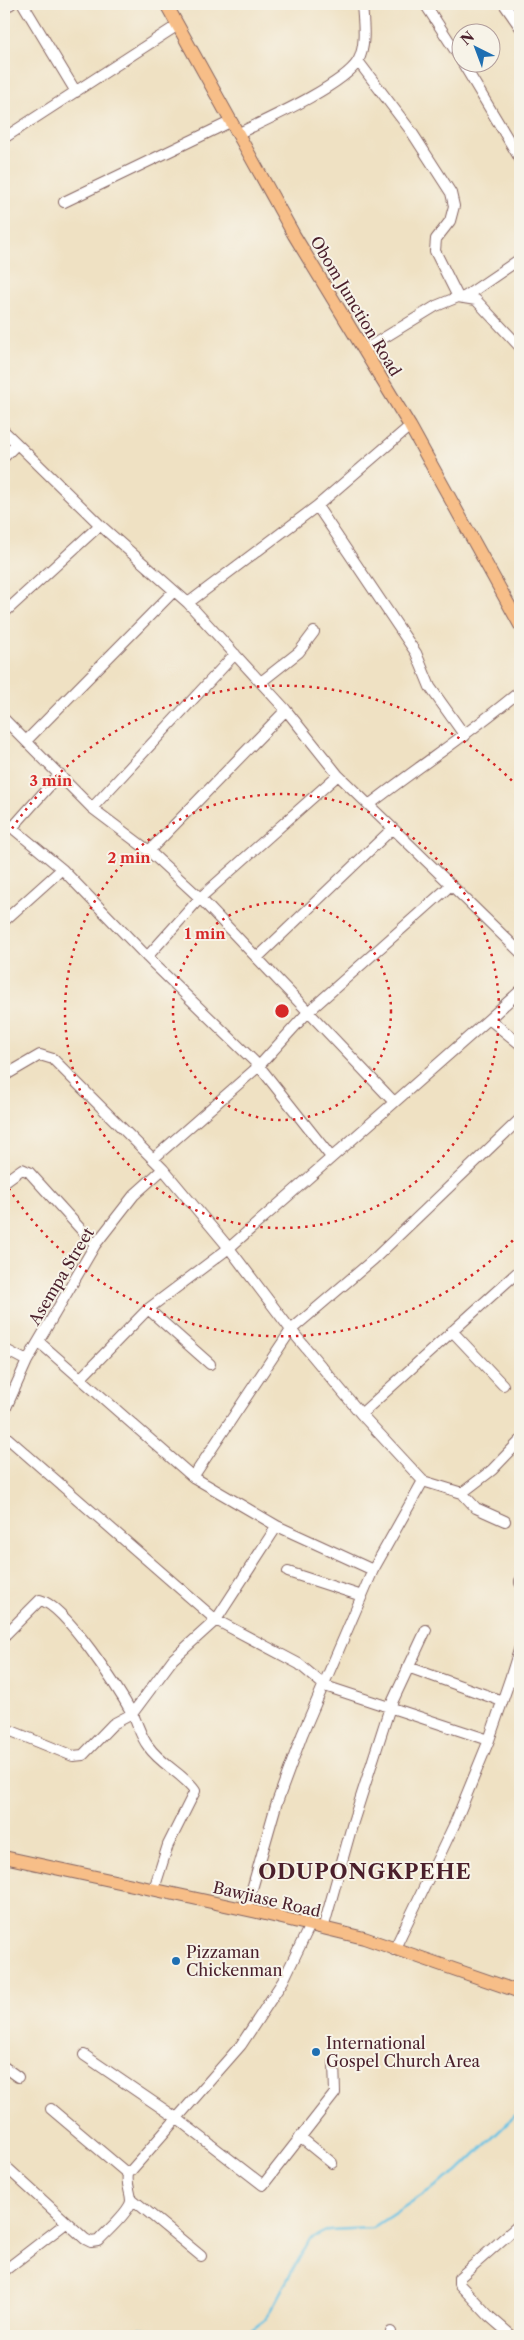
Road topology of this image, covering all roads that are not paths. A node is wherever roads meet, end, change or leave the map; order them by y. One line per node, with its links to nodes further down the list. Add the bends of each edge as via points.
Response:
1 (11, 4): 7 (street)
2 (23, 4): 13 (street)
3 (166, 4): 8 (main road, Obom Junction Road)
4 (362, 4): 11 (street, via 363,46)
5 (425, 4): 10 (street)
6 (504, 4): 9 (street)
7 (4, 8)
8 (178, 25): 13 (street); 14 (main road, Obom Junction Road)
9 (520, 27)
10 (452, 46)
11 (358, 60): 15 (street, via 349,71 300,104); 20 (street, via 411,131 451,193 454,206 450,221 436,239 435,251)
12 (468, 72): 17 (street)
13 (76, 92): 16 (street)
14 (230, 122): 15 (main road, Obom Junction Road); 18 (street)
15 (237, 134): 22 (main road, Obom Junction Road)
16 (4, 138)
17 (520, 159)
18 (64, 202)
19 (520, 259): 20 (street)
20 (461, 297): 21 (street, via 476,300); 22 (street, via 436,306)
21 (520, 347)
22 (364, 350): 23 (main road, Obom Junction Road)
23 (410, 426): 27 (street); 32 (main road, Obom Junction Road)
24 (4, 431): 25 (street)
25 (17, 444): 26 (street); 28 (street)
26 (4, 458)
27 (317, 506): 30 (street); 39 (street, via 416,653 430,687)
28 (100, 525): 29 (street); 31 (street)
29 (174, 590): 30 (street); 40 (street)
30 (188, 603): 34 (street)
31 (4, 613)
32 (520, 625)
33 (314, 632): 35 (street, via 299,652)
34 (235, 654): 35 (street); 44 (street)
35 (261, 682): 37 (street)
36 (520, 691): 39 (street)
37 (286, 710): 42 (street); 47 (street)
38 (4, 719): 40 (street)
39 (465, 736): 43 (street)
40 (27, 740): 41 (street)
41 (60, 774): 44 (street); 45 (street)
42 (338, 775): 43 (street); 50 (street)
43 (369, 805): 46 (street)
44 (92, 808): 47 (street)
45 (8, 824): 48 (street)
46 (392, 829): 49 (street); 54 (street)
47 (149, 851): 50 (street)
48 (62, 869): 51 (street); 53 (street)
49 (451, 885): 52 (street); 56 (street)
50 (200, 898): 53 (street); 54 (street)
51 (4, 921)
52 (520, 952)
53 (148, 957): 59 (street)
54 (257, 958): 56 (street)
55 (520, 991): 57 (street)
56 (308, 1012): 59 (street); 61 (street)
57 (489, 1019): 58 (street); 61 (street)
58 (520, 1044)
59 (259, 1066): 63 (street); 64 (street)
60 (4, 1076): 64 (street, via 40,1055 53,1059)
61 (394, 1102): 63 (street)
62 (520, 1118): 71 (street, via 374,1259)
63 (331, 1157): 68 (street)
64 (153, 1159): 65 (street)
65 (163, 1169): 67 (street, Asempa Street, via 134,1195); 68 (street)
66 (4, 1182): 67 (street, via 22,1169 29,1172)
67 (95, 1245): 73 (street, Asempa Street)
68 (229, 1248): 70 (street); 71 (street)
69 (520, 1270): 72 (street)
70 (148, 1310): 76 (street); 77 (street)
71 (291, 1330): 80 (street); 83 (street)
72 (452, 1331): 78 (street); 80 (street)
73 (39, 1342): 75 (street, Asempa Street); 77 (street)
74 (4, 1349): 75 (street)
75 (27, 1361): 79 (street, Asempa Street)
76 (210, 1364)
77 (81, 1378): 83 (street)
78 (503, 1385)
79 (4, 1412)
80 (361, 1414): 84 (street)
81 (4, 1435): 91 (street)
82 (520, 1441): 85 (street, via 492,1470)
83 (193, 1477): 87 (street)
84 (423, 1481): 85 (street); 88 (street)
85 (462, 1494): 86 (street, via 476,1508)
86 (505, 1522)
87 (277, 1526): 88 (street); 91 (street)
88 (373, 1570): 90 (street)
89 (288, 1572): 90 (street)
90 (362, 1596): 98 (street)
91 (216, 1620): 98 (street, via 299,1664); 101 (street, via 173,1660)
92 (426, 1630): 95 (street)
93 (4, 1636): 101 (street, via 32,1606 40,1600 49,1602 86,1643)
94 (520, 1647): 96 (street)
95 (408, 1666): 99 (street); 100 (street)
96 (510, 1679): 97 (street); 99 (street)
97 (520, 1682)
98 (324, 1686): 100 (street); 106 (street, via 276,1805)
99 (502, 1701): 103 (street)
100 (390, 1707): 103 (street); 108 (street)
101 (132, 1714): 102 (street, via 113,1724 79,1757); 105 (street, via 147,1745 162,1763 195,1791 168,1845)
102 (4, 1728)
103 (489, 1740): 109 (street, via 455,1824)
104 (4, 1857): 105 (main road, Bawjiase Road)
105 (154, 1890): 106 (main road, Bawjiase Road)
106 (246, 1910): 107 (main road, Bawjiase Road)
107 (310, 1925): 108 (main road, Bawjiase Road); 116 (street, via 283,1980 241,2045)
108 (323, 1929): 109 (main road, Bawjiase Road, via 364,1938)
109 (394, 1950): 110 (main road, Bawjiase Road)
110 (520, 1992)
111 (84, 2055): 116 (street)
112 (334, 2062): 117 (street, via 335,2093)
113 (4, 2067): 114 (street)
114 (18, 2077)
115 (52, 2109): 120 (street)
116 (175, 2118): 117 (street, via 263,2185); 120 (street)
117 (300, 2137): 118 (street)
118 (332, 2163)
119 (4, 2165): 122 (street)
120 (128, 2174): 121 (street, via 126,2184)
121 (131, 2198): 122 (street, via 130,2207 98,2241 85,2239); 124 (street)
122 (66, 2223): 125 (street)
123 (520, 2224): 126 (street, via 459,2278 459,2284)
124 (201, 2256)
125 (4, 2271)
126 (512, 2336)

